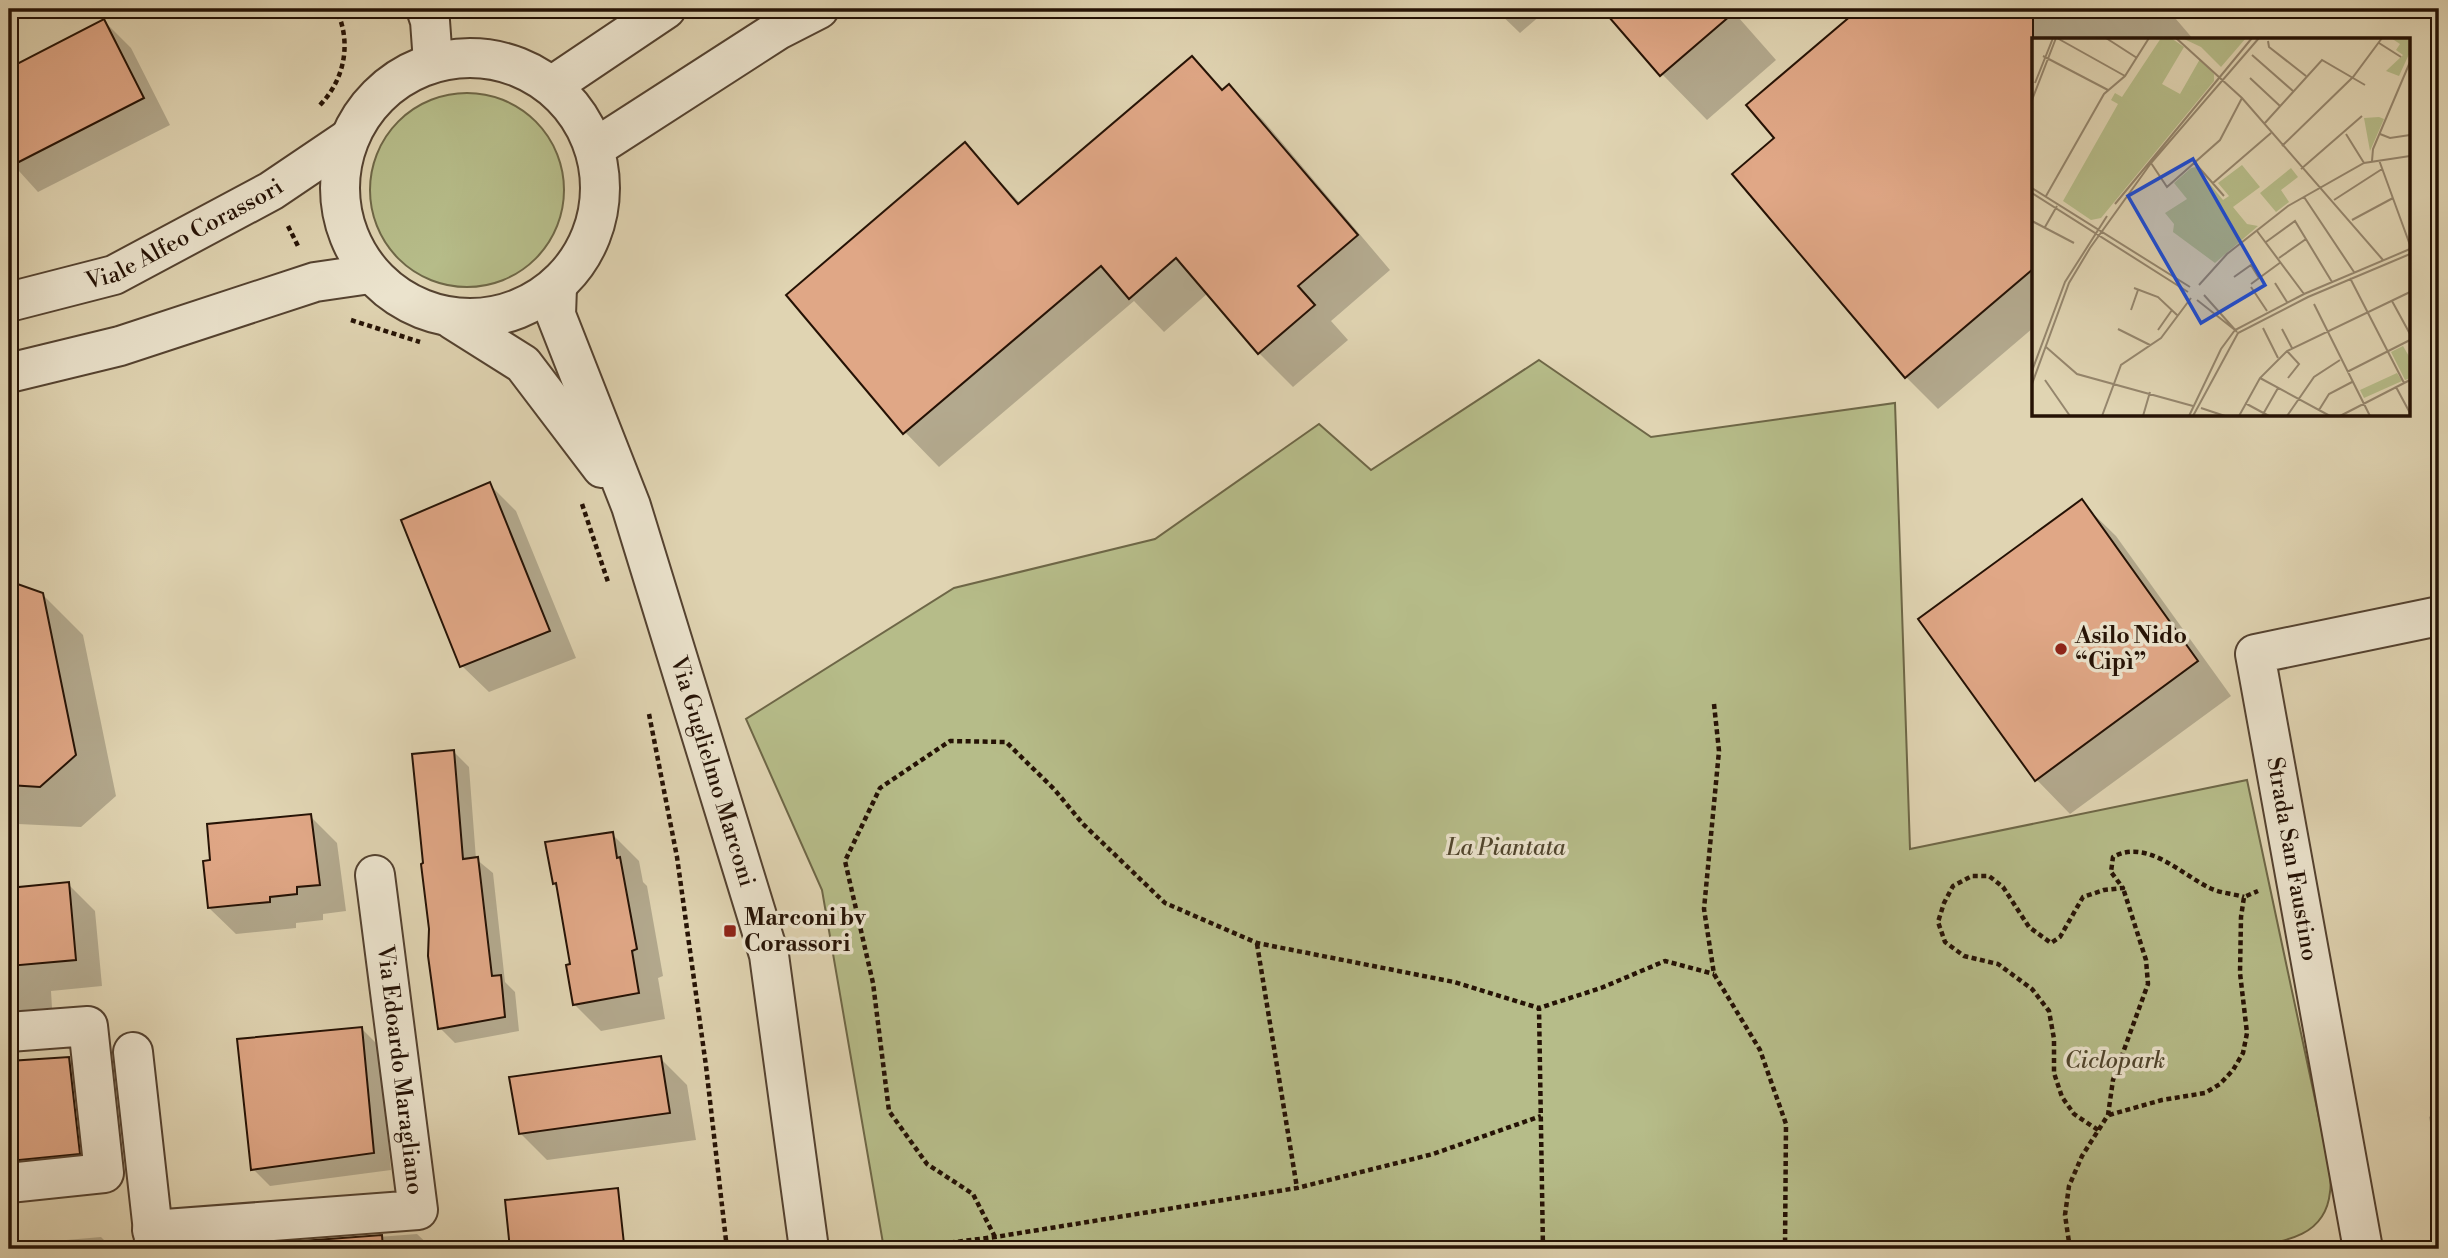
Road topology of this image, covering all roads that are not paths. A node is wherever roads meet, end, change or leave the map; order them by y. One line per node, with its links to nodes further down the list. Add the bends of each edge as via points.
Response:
1 (426, 9): 4 (street)
2 (666, 9): 5 (street)
3 (819, 9): 7 (street, via 778,30)
4 (433, 62): 5 (street, via 475,57 516,64); 6 (street, via 398,79 368,106)
5 (553, 85): 7 (street, via 579,114)
6 (348, 139): 8 (street, via 339,187 346,233); 10 (street, Viale Alfeo Corassori, via 271,191 114,275)
7 (596, 148): 9 (street, via 601,186 597,223 581,258)
8 (370, 274): 11 (street); 12 (street, via 315,282 120,346)
9 (557, 287): 11 (street, via 509,314); 13 (street, Via Guglielmo Marconi, via 556,315)
10 (9, 302)
11 (442, 333): 13 (street, Via Guglielmo Marconi, via 523,364)
12 (9, 373)
13 (631, 506): 20 (street, Via Guglielmo Marconi, via 769,955)
14 (2439, 616): 21 (street, Strada San Faustino, via 2255,654)
15 (375, 875): 19 (street, Via Edoardo Maragliano, via 418,1210)
16 (9, 1032): 18 (street, via 88,1026 104,1173)
17 (133, 1052): 19 (street)
18 (9, 1183)
19 (153, 1240)
20 (809, 1249)
21 (2363, 1249)

